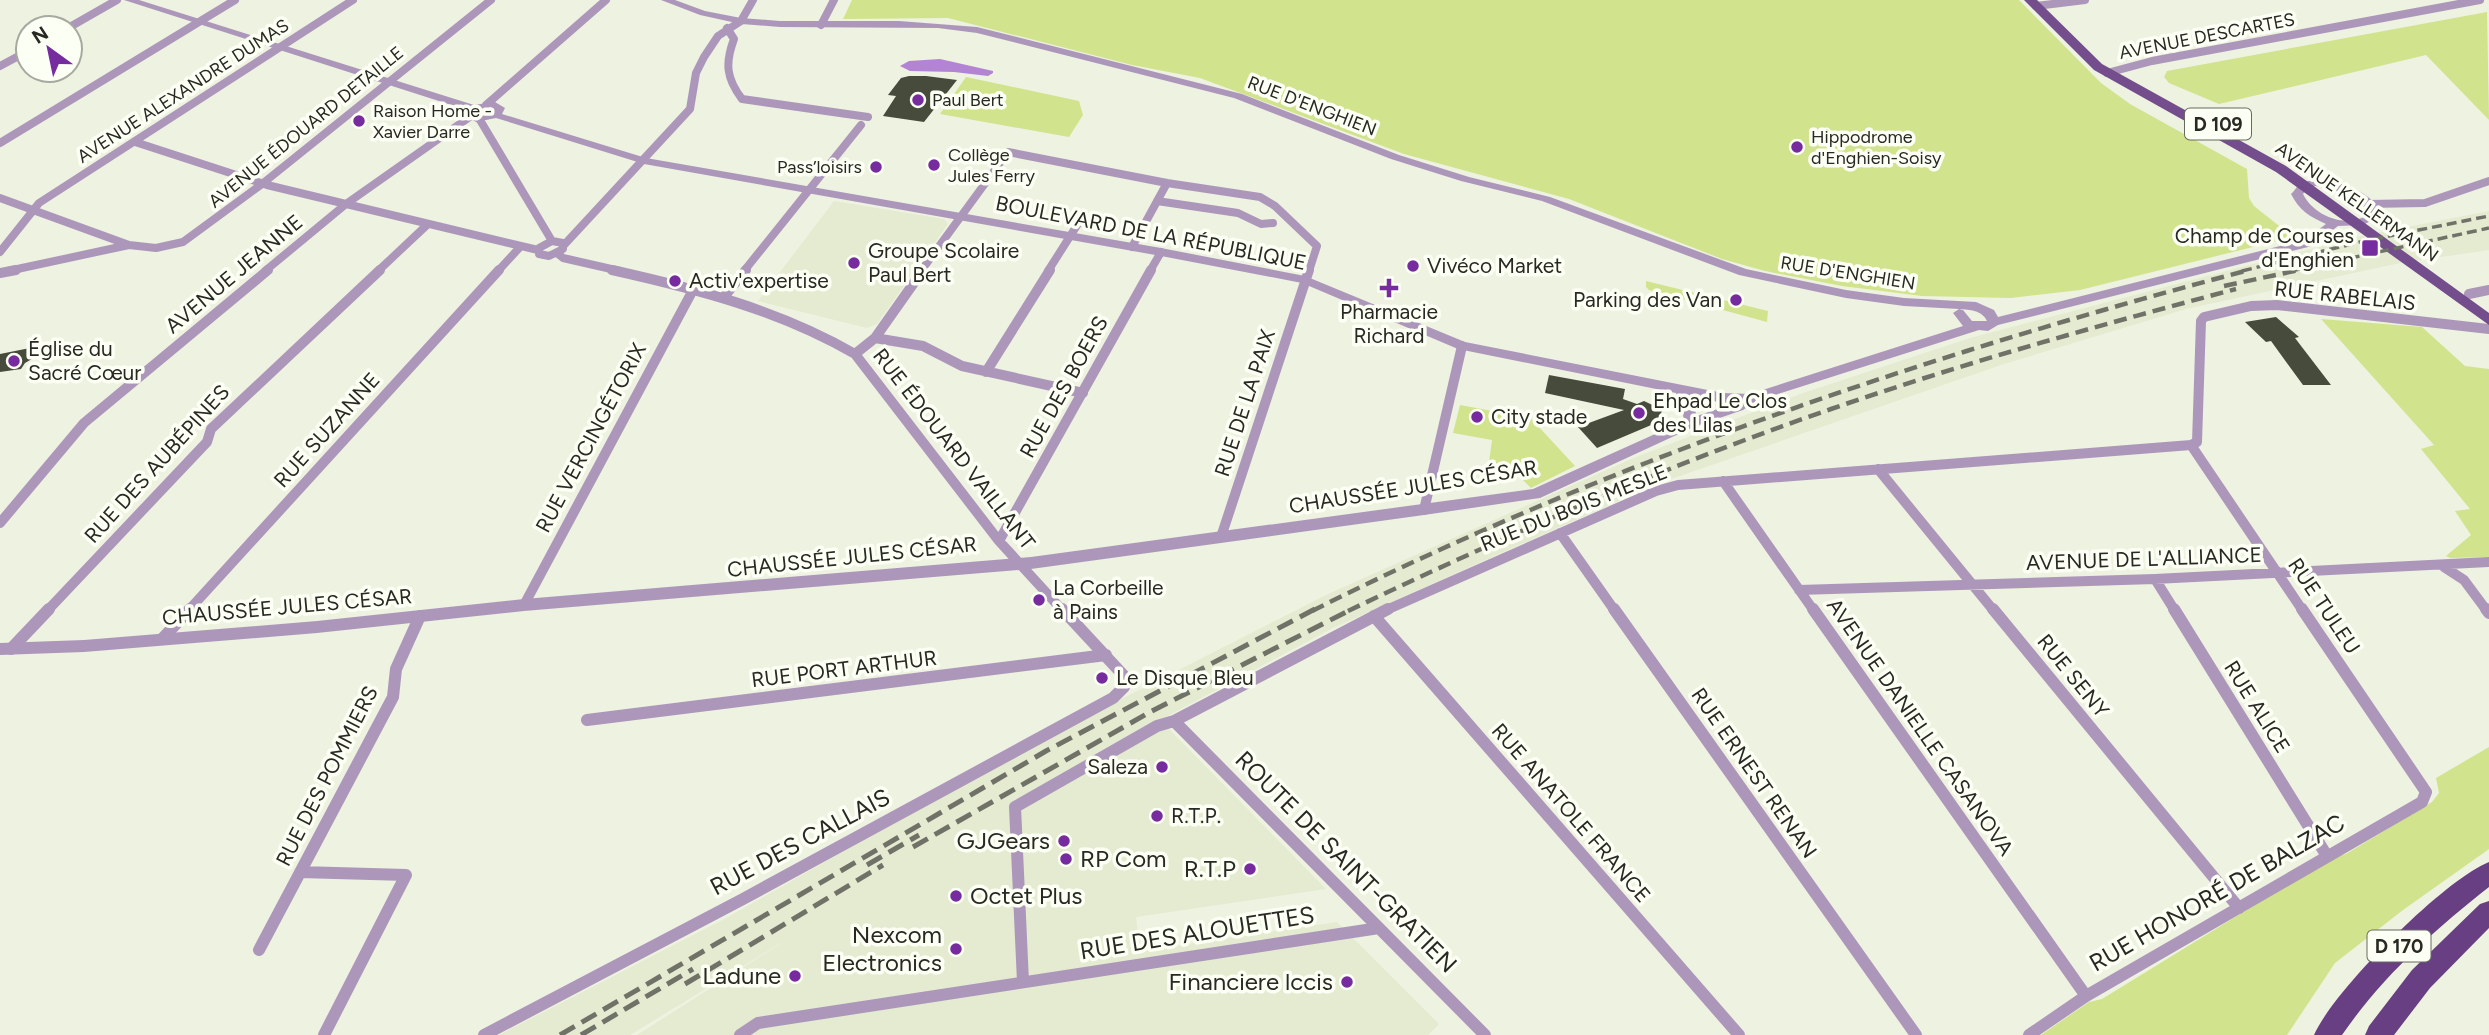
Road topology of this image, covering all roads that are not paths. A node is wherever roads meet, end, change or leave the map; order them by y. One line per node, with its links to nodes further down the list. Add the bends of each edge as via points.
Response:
1 (117, 0): 14 (street)
2 (129, 0): 16 (street)
3 (235, 0): 16 (street)
4 (353, 0): 19 (street, AVENUE ALEXANDRE DUMAS)
5 (491, 0): 21 (street, AVENUE ÉDOUARD DETAILLE)
6 (606, 0): 22 (street)
7 (666, 0): 13 (street, RUE D'ENGHIEN)
8 (753, 0): 15 (street)
9 (834, 0): 17 (street)
10 (2085, 0): 12 (street)
11 (2480, 0): 20 (street, AVENUE DESCARTES)
12 (2036, 3): 20 (main road, AVENUE KELLERMANN / D 109)
13 (688, 4): 15 (street, RUE D'ENGHIEN)
14 (84, 19)
15 (741, 21): 17 (street, RUE D'ENGHIEN); 18 (street)
16 (199, 22): 19 (street); 28 (street)
17 (821, 25): 67 (street, RUE D'ENGHIEN, via 940,24 1206,86 1431,169 1546,199 1725,267 1816,289 1935,304)
18 (727, 28): 25 (street, via 734,39 727,55 727,80 742,99); 29 (street, via 696,73 690,109)
19 (280, 47): 21 (street); 27 (street, AVENUE ALEXANDRE DUMAS)
20 (2112, 71): 33 (main road, AVENUE KELLERMANN / D 109)
21 (389, 81): 23 (street); 32 (street, AVENUE ÉDOUARD DETAILLE)
22 (486, 105): 23 (street); 24 (street, BOULEVARD DE LA RÉPUBLIQUE, via 500,108)
23 (475, 115): 24 (street); 37 (street, AVENUE JEANNE); 48 (street)
24 (496, 115): 29 (street, BOULEVARD DE LA RÉPUBLIQUE)
25 (867, 117)
26 (861, 125): 34 (street)
27 (135, 142): 32 (street); 39 (street, AVENUE ALEXANDRE DUMAS)
28 (0, 143)
29 (644, 161): 34 (street, BOULEVARD DE LA RÉPUBLIQUE); 51 (street)
30 (2489, 181): 38 (street, via 2426,203)
31 (1167, 183): 36 (street); 41 (street, via 1008,152); 59 (street, RUE DE LA PAIX, via 1260,197 1275,206 1317,246)
32 (262, 184): 37 (street); 50 (street, AVENUE ÉDOUARD DETAILLE, via 191,239 156,248)
33 (2310, 184): 38 (street, via 2350,191); 40 (street, via 2298,191 2298,197); 44 (main road, AVENUE KELLERMANN / D 109)
34 (808, 191): 41 (street, BOULEVARD DE LA RÉPUBLIQUE); 63 (street)
35 (0, 198): 39 (street)
36 (1157, 201): 45 (street); 53 (street)
37 (346, 204): 46 (street); 85 (street, AVENUE JEANNE, via 84,423)
38 (2368, 204): 44 (street, via 2373,212)
39 (31, 209): 50 (street); 55 (street)
40 (2315, 214): 43 (street); 49 (street, via 2319,221)
41 (959, 217): 47 (street, BOULEVARD DE LA RÉPUBLIQUE); 73 (street)
42 (1081, 219): 47 (street)
43 (2339, 222): 44 (street); 49 (street)
44 (2362, 222): 62 (main road, AVENUE KELLERMANN / D 109); 68 (main road, AVENUE KELLERMANN / D 109)
45 (1273, 223)
46 (428, 224): 52 (street); 101 (street, RUE DES AUBÉPINES, via 211,429 207,442)
47 (1069, 236): 53 (street, BOULEVARD DE LA RÉPUBLIQUE); 76 (street)
48 (552, 241): 51 (street); 54 (street)
49 (2308, 243): 66 (street)
50 (129, 245): 58 (street)
51 (564, 245): 57 (street)
52 (520, 247): 54 (street); 100 (street, RUE SUZANNE)
53 (1132, 247): 56 (street, BOULEVARD DE LA RÉPUBLIQUE)
54 (538, 250): 57 (street, RUE ÉDOUARD VAILLANT, via 542,256)
55 (0, 252)
56 (1161, 252): 59 (street, BOULEVARD DE LA RÉPUBLIQUE); 78 (street, RUE DES BOERS)
57 (557, 253): 60 (street, RUE ÉDOUARD VAILLANT)
58 (0, 273)
59 (1305, 280): 74 (street, BOULEVARD DE LA RÉPUBLIQUE); 87 (street, RUE DE LA PAIX)
60 (693, 290): 63 (street, RUE ÉDOUARD VAILLANT); 96 (street, RUE VERCINGÉTORIX)
61 (2489, 290): 62 (street)
62 (2469, 294): 65 (main road, AVENUE KELLERMANN / D 109)
63 (723, 298): 75 (street, RUE ÉDOUARD VAILLANT, via 796,321)
64 (1981, 307): 66 (street); 67 (street); 69 (street)
65 (2489, 308)
66 (2042, 311): 69 (street)
67 (1962, 313): 70 (street); 72 (street)
68 (2489, 320)
69 (1994, 322): 70 (street, CHAUSSÉE JULES CÉSAR)
70 (1975, 327): 72 (street, CHAUSSÉE JULES CÉSAR)
71 (2489, 329): 81 (street, RUE RABELAIS, via 2277,305 2210,315 2201,321 2197,442)
72 (1959, 333): 79 (street, CHAUSSÉE JULES CÉSAR)
73 (875, 338): 75 (street); 76 (street, via 923,346)
74 (1461, 346): 77 (street, BOULEVARD DE LA RÉPUBLIQUE); 84 (street)
75 (855, 354): 88 (street, RUE ÉDOUARD VAILLANT)
76 (986, 373): 78 (street)
77 (1681, 389): 79 (street, BOULEVARD DE LA RÉPUBLIQUE, via 1723,398); 80 (street)
78 (1083, 393): 88 (street, RUE DES BOERS)
79 (1751, 398): 80 (street, CHAUSSÉE JULES CÉSAR)
80 (1690, 423): 84 (street, CHAUSSÉE JULES CÉSAR, via 1535,494)
81 (2191, 444): 82 (street, RUE DU BOIS MESLE); 92 (street, RUE TULEU)
82 (1878, 469): 83 (street, RUE DU BOIS MESLE); 94 (street, RUE SENY)
83 (1723, 481): 86 (street, RUE DU BOIS MESLE, via 1656,491); 95 (street, AVENUE DANIELLE CASANOVA)
84 (1424, 510): 87 (street, CHAUSSÉE JULES CÉSAR)
85 (0, 523)
86 (1560, 533): 99 (street, RUE DU BOIS MESLE); 121 (street, RUE ERNEST RENAN)
87 (1221, 537): 90 (street, CHAUSSÉE JULES CÉSAR)
88 (999, 541): 90 (street, RUE ÉDOUARD VAILLANT)
89 (2489, 562): 91 (street, AVENUE DE L'ALLIANCE)
90 (1018, 563): 96 (street, CHAUSSÉE JULES CÉSAR); 102 (street, RUE ÉDOUARD VAILLANT)
91 (2444, 567): 92 (street, AVENUE DE L'ALLIANCE); 97 (street, via 2464,580)
92 (2279, 573): 93 (street, AVENUE DE L'ALLIANCE); 106 (street, RUE TULEU)
93 (2155, 579): 94 (street, AVENUE DE L'ALLIANCE); 107 (street, RUE ALICE)
94 (1972, 583): 95 (street, AVENUE DE L'ALLIANCE); 110 (street, RUE SENY)
95 (1799, 590): 115 (street, AVENUE DANIELLE CASANOVA)
96 (523, 605): 98 (street, CHAUSSÉE JULES CÉSAR)
97 (2489, 613)
98 (420, 616): 100 (street, CHAUSSÉE JULES CÉSAR); 108 (street, RUE DES POMMIERS, via 396,669 393,697)
99 (1374, 616): 105 (street, RUE DU BOIS MESLE); 120 (street, RUE ANATOLE FRANCE)
100 (162, 639): 101 (street, CHAUSSÉE JULES CÉSAR)
101 (6, 649)
102 (1106, 655): 103 (street, RUE ÉDOUARD VAILLANT); 104 (street, RUE PORT ARTHUR)
103 (1125, 677): 117 (street, RUE DES CALLAIS, via 1124,687 1113,698)
104 (587, 720)
105 (1174, 721): 112 (street, ROUTE DE SAINT-GRATIEN); 114 (street, via 1150,730 1015,807)
106 (2426, 792): 107 (street, RUE HONORÉ DE BALZAC, via 2422,802)
107 (2327, 856): 110 (street, RUE HONORÉ DE BALZAC)
108 (300, 872): 113 (street, RUE DES POMMIERS); 116 (street, via 406,875)
109 (2489, 873): 123 (highway, D 170, via 2401,944 2367,980)
110 (2239, 908): 115 (street, RUE HONORÉ DE BALZAC)
111 (2489, 912): 124 (highway, D 170, via 2421,979)
112 (1379, 928): 114 (street, RUE DES ALOUETTES); 119 (street, ROUTE DE SAINT-GRATIEN)
113 (259, 950)
114 (1023, 982): 118 (street, RUE DES ALOUETTES, via 758,1023)
115 (2086, 996): 122 (street, RUE HONORÉ DE BALZAC)
116 (324, 1035)
117 (484, 1035)
118 (740, 1035)
119 (1485, 1035)
120 (1739, 1035)
121 (1916, 1035)
122 (2029, 1035)
123 (2327, 1035)
124 (2378, 1035)

